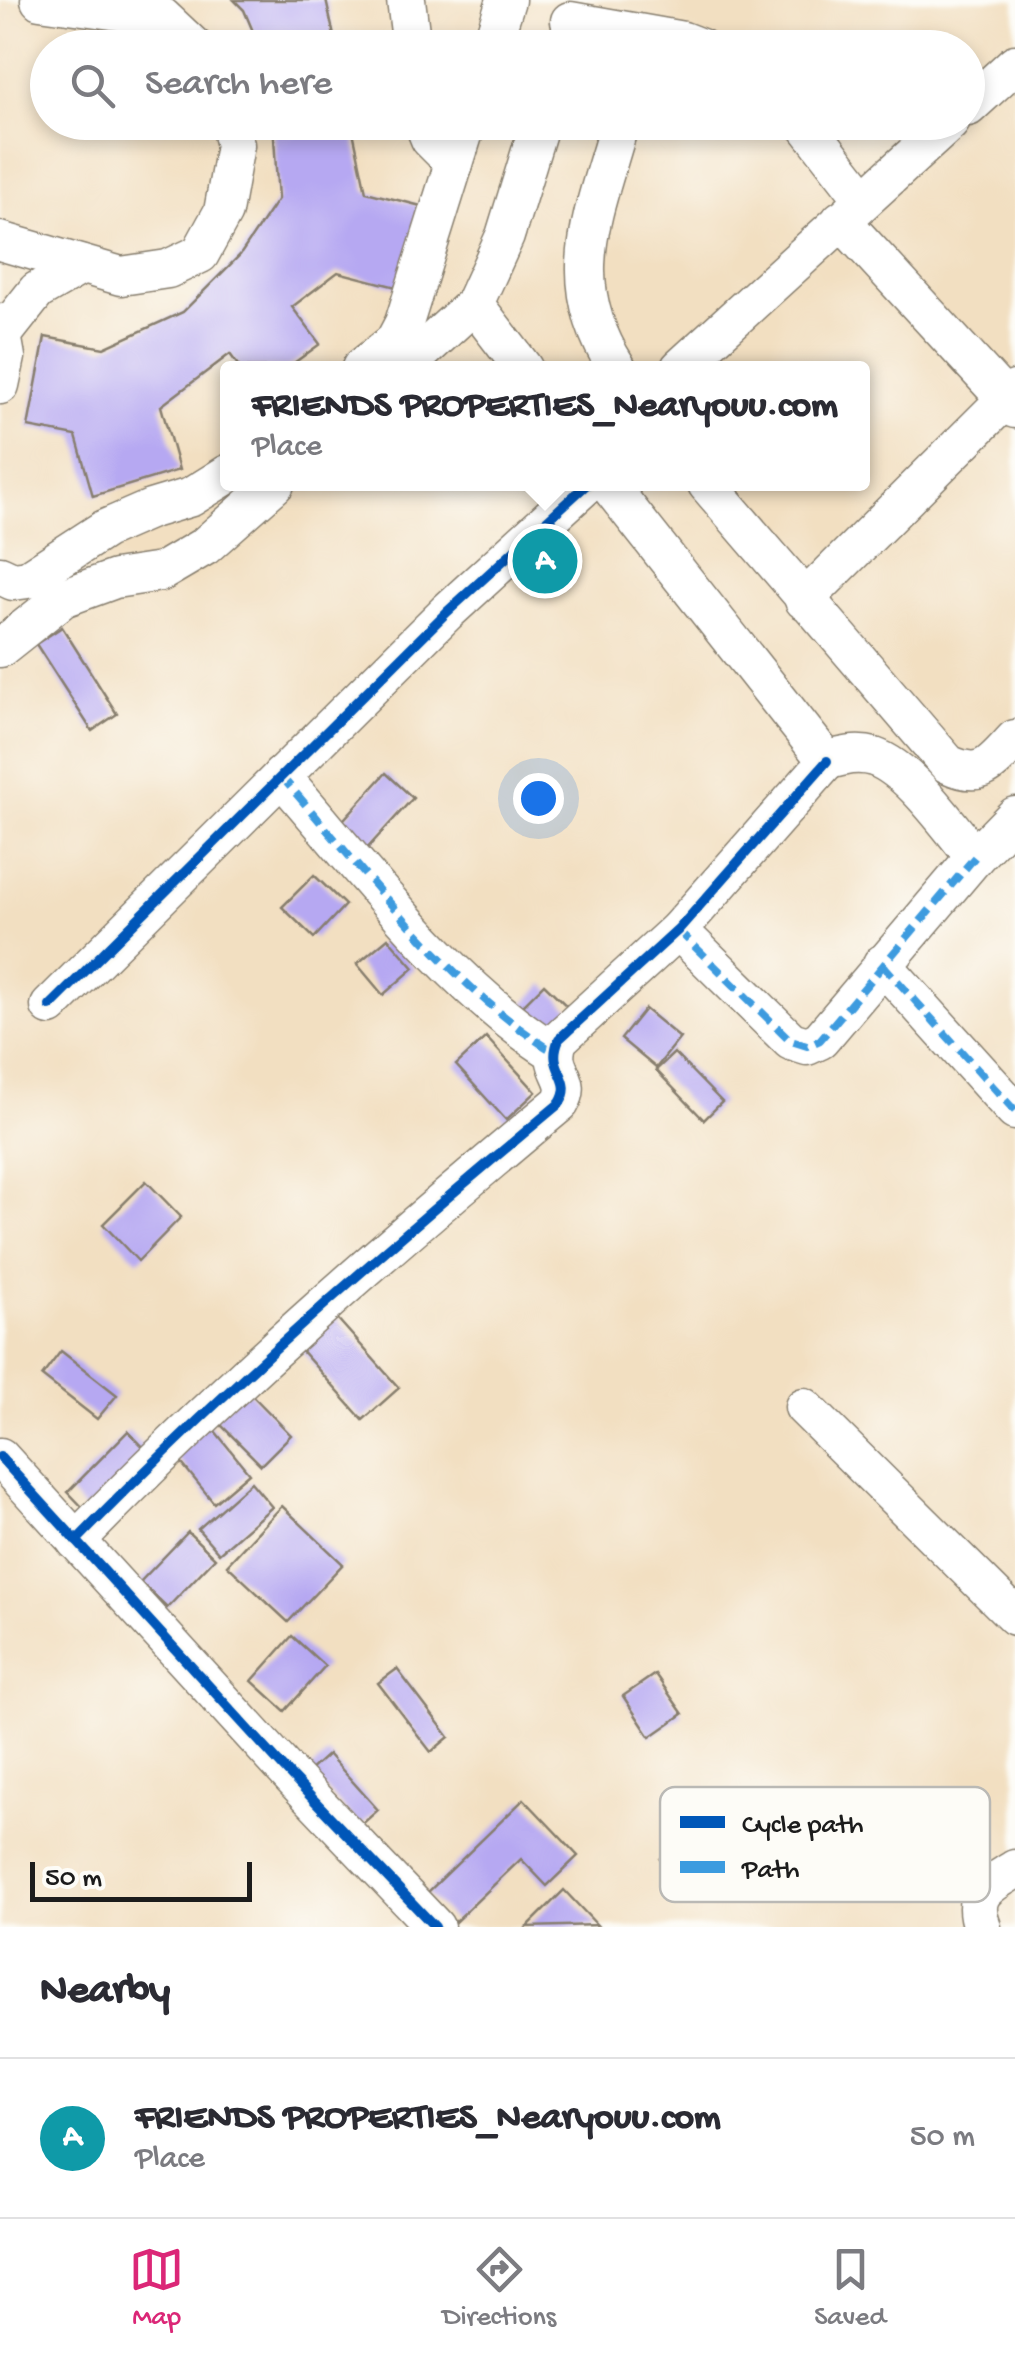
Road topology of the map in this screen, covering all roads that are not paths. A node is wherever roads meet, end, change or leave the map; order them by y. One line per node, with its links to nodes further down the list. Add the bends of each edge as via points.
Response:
1 (406, 0): 7 (street)
2 (506, 0): 8 (street)
3 (58, 1): 4 (street)
4 (158, 8): 6 (street)
5 (570, 23): 9 (street)
6 (178, 30)
7 (410, 30)
8 (497, 30)
9 (598, 30)
10 (1015, 64): 11 (street)
11 (985, 91)
12 (233, 140): 22 (street, via 223,212 200,254 168,269 121,276)
13 (432, 140): 19 (street)
14 (461, 140): 19 (street)
15 (535, 140): 23 (street, via 506,236)
16 (615, 140): 28 (street, via 587,240 584,288 598,338)
17 (814, 140): 20 (street)
18 (930, 140): 20 (street)
19 (454, 163): 25 (street, via 404,323 394,342)
20 (853, 210): 29 (street); 31 (street)
21 (0, 241): 22 (street)
22 (82, 266): 24 (street, via 37,291)
23 (474, 304): 26 (street); 27 (street)
24 (2, 329): 30 (street, via 6,358)
25 (370, 361)
26 (412, 361)
27 (517, 361)
28 (613, 361)
29 (688, 361)
30 (0, 384)
31 (1012, 399): 38 (street)
32 (220, 479): 37 (street, via 105,529 28,579)
33 (267, 491): 39 (street, via 205,546 161,572 63,598)
34 (579, 491): 42 (street)
35 (614, 491): 41 (street)
36 (713, 491): 38 (street)
37 (0, 575)
38 (804, 600): 40 (street, via 948,764 967,773 986,768)
39 (1, 645)
40 (1015, 739)
41 (827, 761): 44 (street, via 849,754 874,757 903,774); 45 (street)
42 (280, 776): 47 (street); 48 (street, via 466,980)
43 (1015, 816): 44 (street)
44 (975, 857): 46 (street)
45 (678, 930): 46 (street, via 792,1042 807,1046 820,1040); 48 (street, via 559,1039)
46 (882, 964): 49 (street)
47 (50, 1006)
48 (554, 1052): 52 (street, via 565,1082 560,1103 171,1444)
49 (1015, 1110)
50 (804, 1407): 53 (street)
51 (0, 1457): 52 (street)
52 (76, 1541): 57 (street)
53 (1015, 1616)
54 (1015, 1868): 55 (street)
55 (990, 1886)
56 (978, 1902): 58 (street)
57 (426, 1924)
58 (982, 1927)

